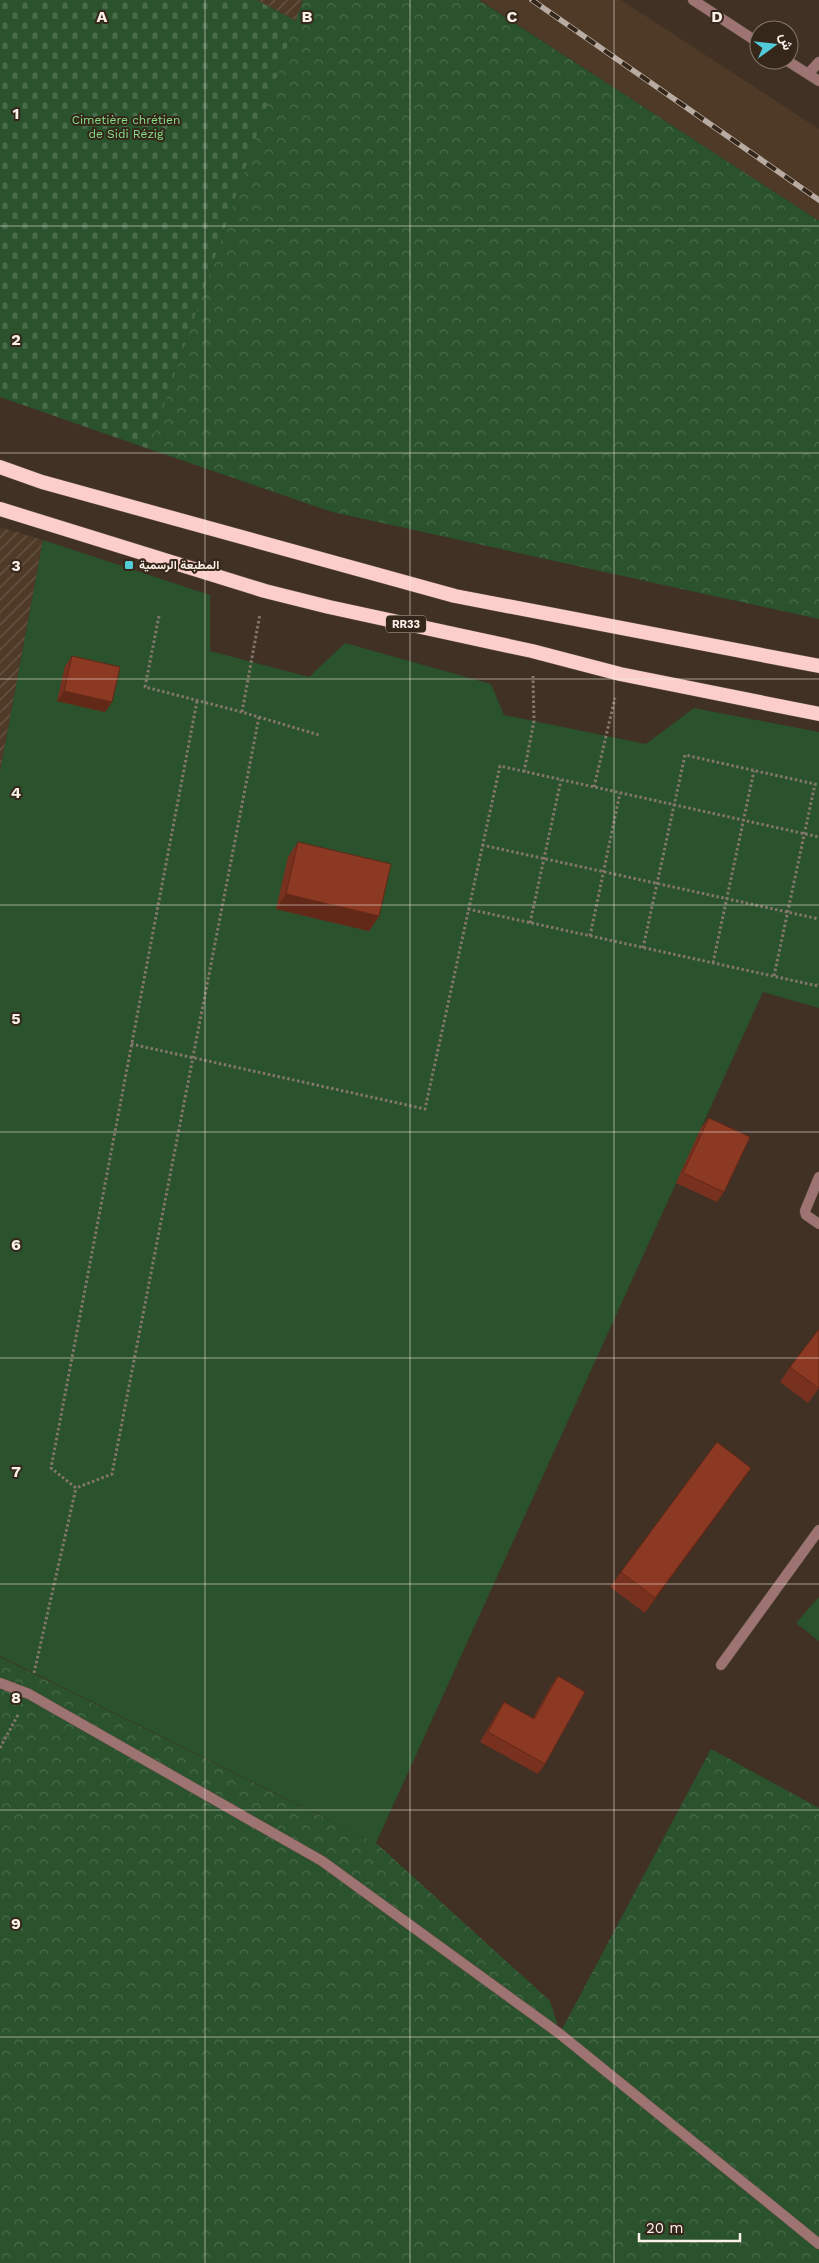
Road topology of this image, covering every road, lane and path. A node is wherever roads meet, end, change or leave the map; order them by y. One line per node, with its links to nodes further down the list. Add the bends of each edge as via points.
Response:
1 (693, 0): 2 (street)
2 (749, 36)
3 (819, 62): 5 (street)
4 (799, 68): 5 (street)
5 (808, 74): 6 (street)
6 (819, 81)
7 (0, 467): 12 (highway, via 42,482 455,596)
8 (0, 509): 9 (highway, RR33)
9 (265, 591): 11 (highway, RR33); 15 (path)
10 (158, 616): 14 (path, via 145,687)
11 (532, 651): 13 (highway, RR33); 20 (path, via 534,721)
12 (819, 666)
13 (620, 674): 16 (highway, RR33); 23 (path)
14 (197, 701): 15 (path); 43 (path)
15 (242, 712): 17 (path)
16 (819, 714)
17 (259, 717): 18 (path); 44 (path)
18 (319, 735)
19 (754, 771): 22 (path); 25 (path, via 685,755); 26 (path)
20 (524, 772): 21 (path); 29 (path, via 500,766)
21 (561, 780): 23 (path); 30 (path)
22 (817, 785): 27 (path)
23 (594, 787): 24 (path)
24 (620, 793): 25 (path); 31 (path)
25 (674, 805): 26 (path); 32 (path)
26 (743, 820): 27 (path); 33 (path)
27 (804, 833): 28 (path); 35 (path)
28 (819, 837)
29 (482, 845): 30 (path); 34 (path)
30 (544, 858): 31 (path); 37 (path)
31 (604, 871): 32 (path); 38 (path)
32 (657, 883): 33 (path); 39 (path)
33 (727, 898): 35 (path); 40 (path)
34 (468, 909): 37 (path); 44 (path, via 425,1109)
35 (788, 912): 36 (path); 41 (path)
36 (819, 919)
37 (530, 923): 38 (path)
38 (590, 936): 39 (path)
39 (643, 948): 40 (path)
40 (713, 963): 41 (path)
41 (774, 976): 42 (path)
42 (819, 984)
43 (131, 1044): 44 (path); 47 (path, via 51,1468)
44 (193, 1058): 47 (path, via 112,1474)
45 (819, 1178): 46 (street, via 805,1211)
46 (819, 1224)
47 (76, 1488): 51 (path)
48 (819, 1530): 49 (street)
49 (721, 1665)
50 (0, 1683): 51 (street)
51 (29, 1694): 52 (path); 53 (street, via 322,1861 560,2034)
52 (0, 1748)
53 (819, 2244)

